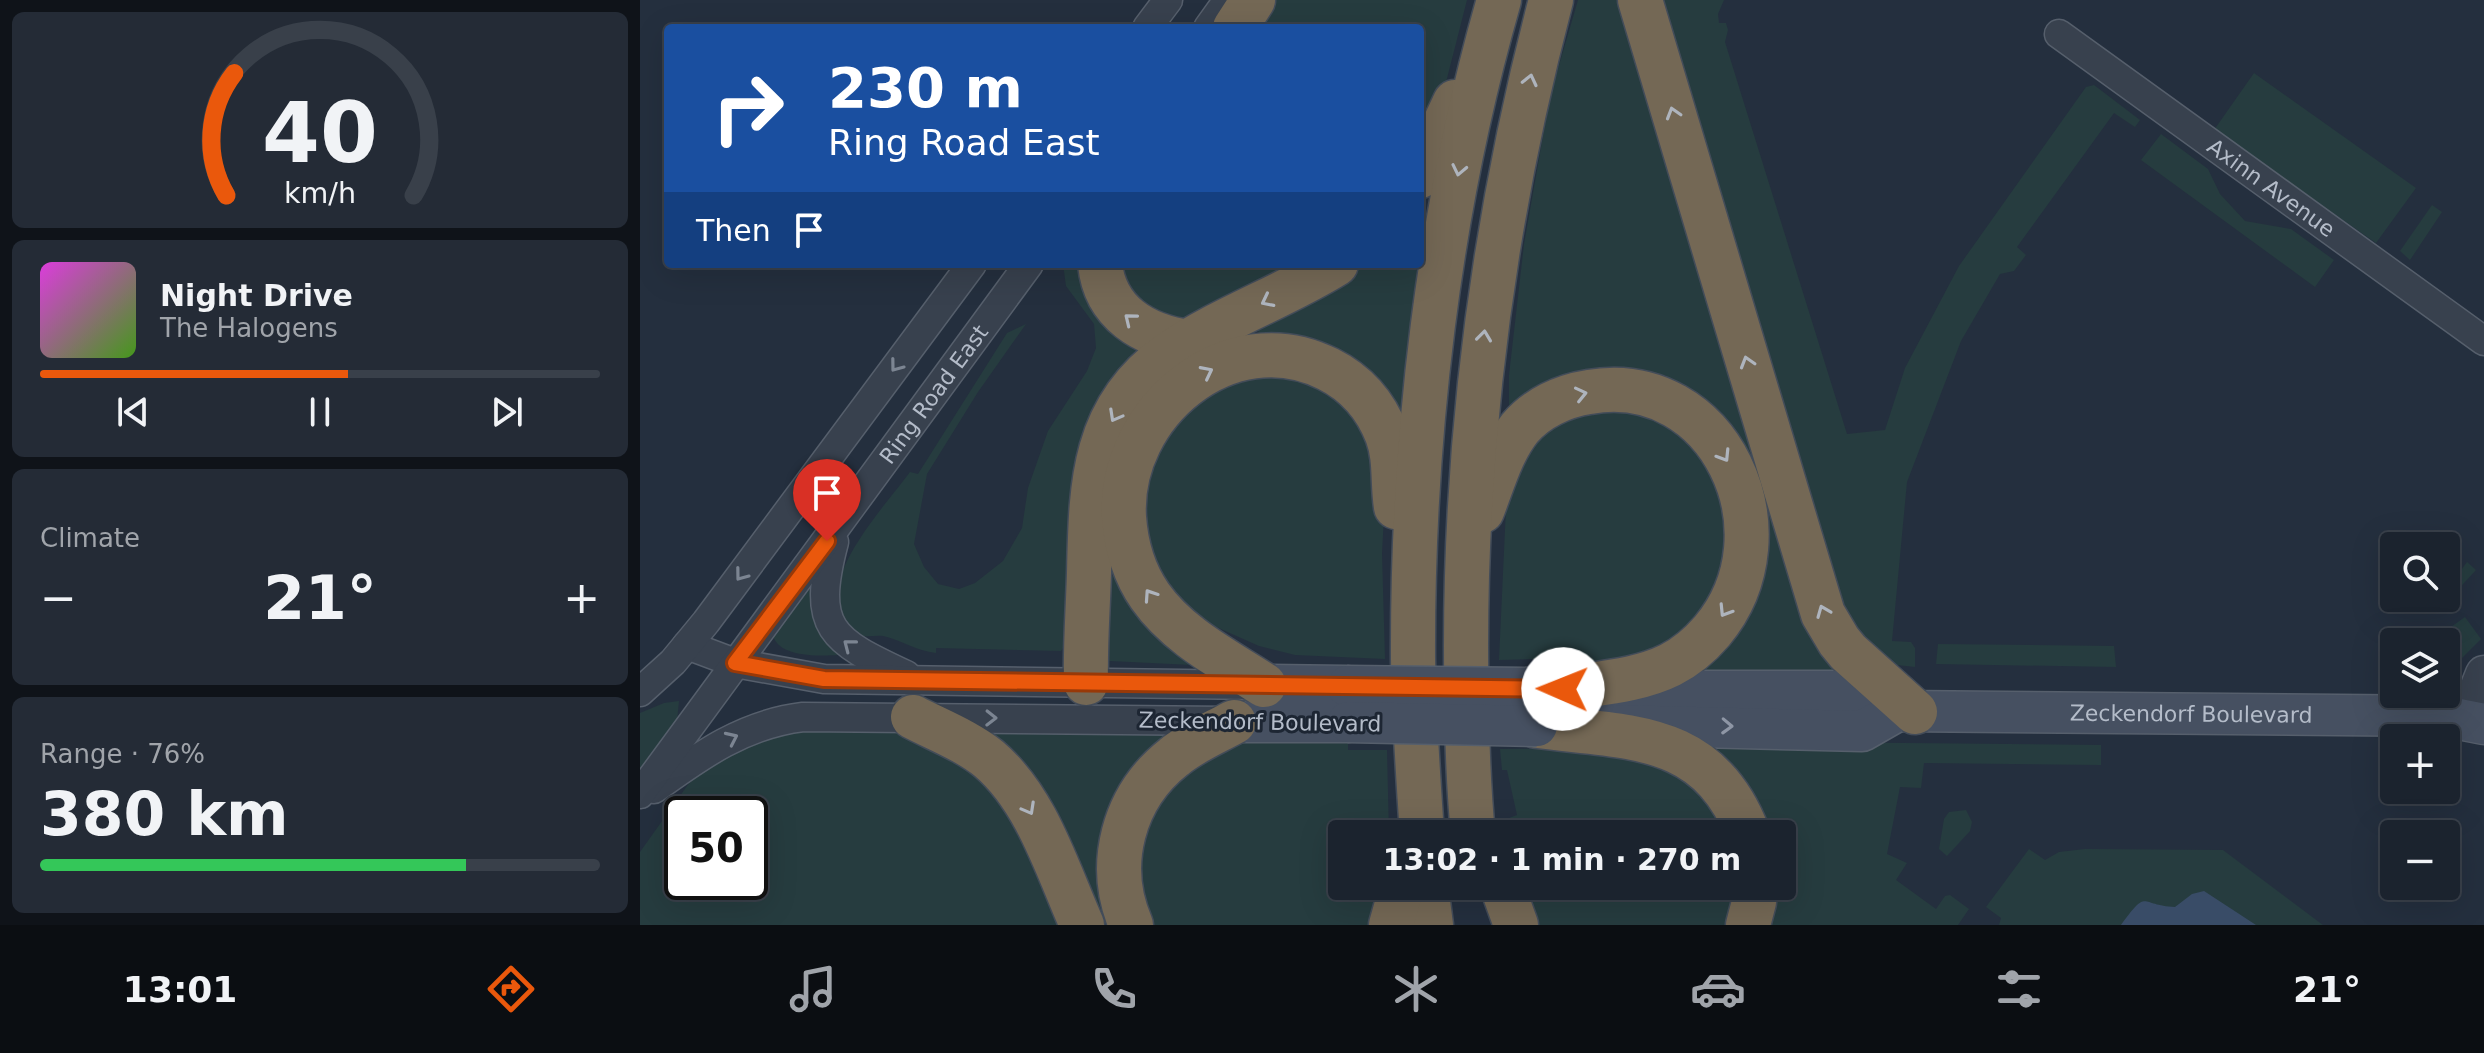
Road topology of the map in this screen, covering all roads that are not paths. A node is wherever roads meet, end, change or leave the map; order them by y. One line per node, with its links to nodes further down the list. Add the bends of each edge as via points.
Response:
1 (1168, 0): 7 (street)
2 (1228, 0): 8 (street)
3 (1253, 0): 9 (highway)
4 (1551, 0): 19 (highway, one-way to 4, via 1479,379 1495,261)
5 (1640, 0): 30 (highway, one-way to 5, via 1848,652 1823,614)
6 (1497, 6): 11 (highway); 20 (highway, one-way to 20, via 1456,183 1436,314 1422,451)
7 (1150, 24)
8 (1211, 24)
9 (1238, 24)
10 (2059, 34): 16 (street, Axinn Avenue)
11 (1424, 167)
12 (969, 268): 21 (street, Ring Road East, one-way to 21)
13 (1026, 268): 18 (street, Ring Road East)
14 (1101, 268): 17 (highway, one-way to 14, via 1160,336 1128,320 1106,291)
15 (1328, 268): 17 (highway, one-way to 17)
16 (2484, 341)
17 (1189, 342): 24 (highway, one-way to 24, via 1134,386 1100,447 1091,493)
18 (839, 524): 22 (street, Ring Road East); 27 (street, one-way to 18, via 832,627 824,584)
19 (1467, 555): 28 (highway, one-way to 28, via 1510,443 1527,420 1552,403 1596,390 1641,393 1685,414 1722,451 1738,482 1748,527 1740,583 1724,614 1684,658 1658,671); 33 (highway)
20 (1414, 625): 25 (highway, one-way to 20, via 1168,619 1140,579 1125,530 1127,476 1147,427 1179,390 1223,364 1259,356 1304,359 1337,373 1373,407 1392,451); 35 (highway)
21 (687, 645): 22 (street, Zeckendorf Boulevard); 26 (street, Ring Road East)
22 (735, 663): 27 (street, Zeckendorf Boulevard); 34 (street, Ring Road East)
23 (2484, 674): 32 (street)
24 (1086, 683): 25 (street, Zeckendorf Boulevard); 27 (street, Zeckendorf Boulevard)
25 (1264, 685): 29 (main road, Zeckendorf Boulevard)
26 (640, 692)
27 (915, 699): 31 (street, Zeckendorf Boulevard, one-way to 31); 34 (street, Zeckendorf Boulevard, one-way to 27, via 705,752 766,723); 44 (highway, one-way to 44, via 1017,790)
28 (1546, 701): 29 (main road, Zeckendorf Boulevard, bridge); 30 (main road, Zeckendorf Boulevard, via 1648,724 1862,731); 38 (highway, via 1677,750 1718,782)
29 (1347, 704): 31 (main road, Zeckendorf Boulevard)
30 (1906, 712): 32 (main road, Zeckendorf Boulevard, via 2414,716)
31 (1234, 722): 45 (highway, via 1168,762 1133,807 1119,867)
32 (2475, 722)
33 (1468, 750): 36 (highway); 37 (highway)
34 (640, 796)
35 (1418, 820)
36 (1472, 820)
37 (1486, 820)
38 (1742, 820)
39 (1398, 900): 46 (highway)
40 (1428, 900): 47 (highway)
41 (1480, 900): 48 (highway)
42 (1507, 900): 49 (highway)
43 (1754, 900): 50 (highway)
44 (1082, 925)
45 (1131, 925)
46 (1391, 925)
47 (1431, 925)
48 (1483, 925)
49 (1516, 925)
50 (1748, 925)

